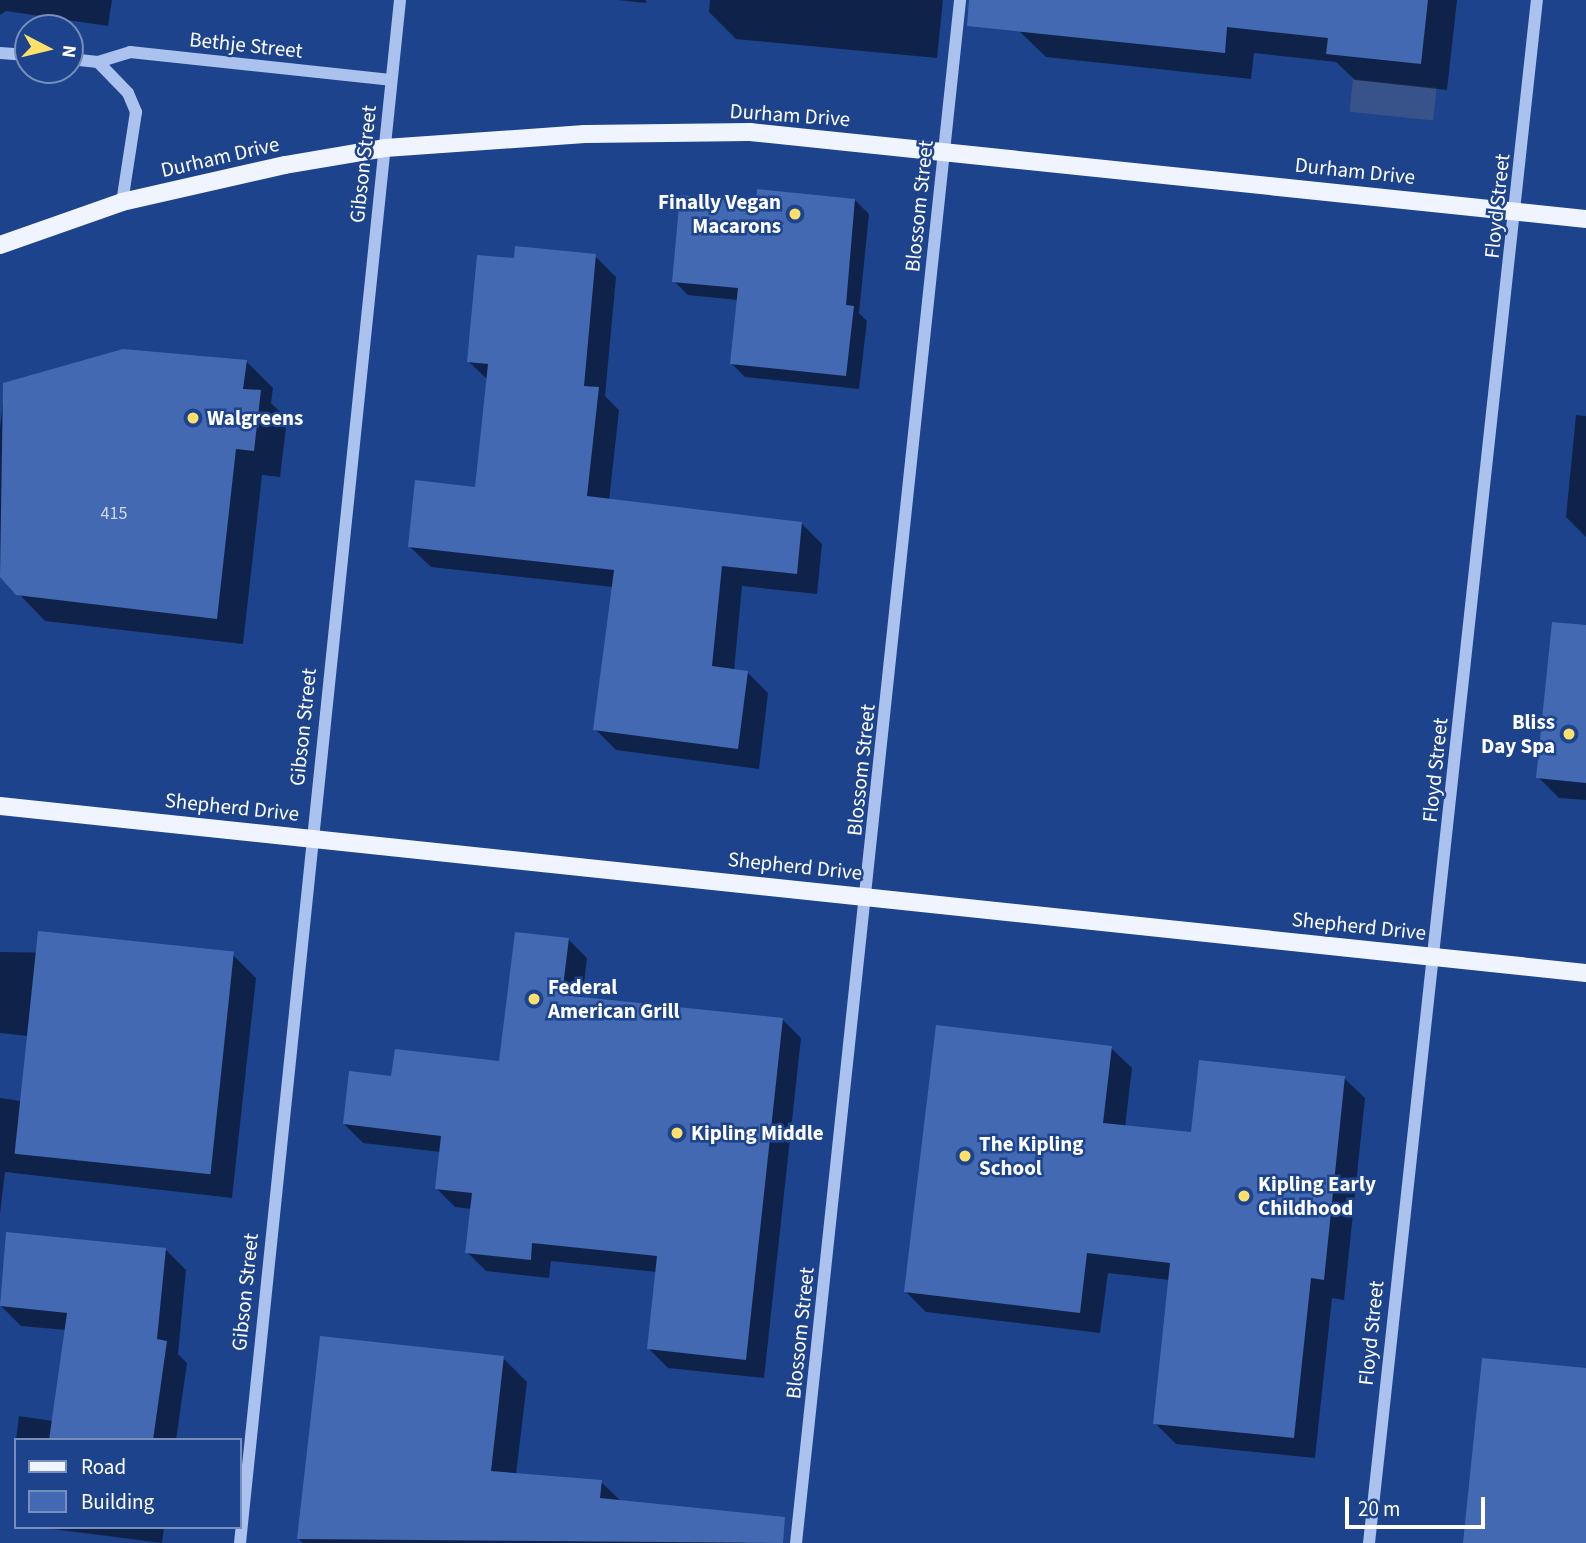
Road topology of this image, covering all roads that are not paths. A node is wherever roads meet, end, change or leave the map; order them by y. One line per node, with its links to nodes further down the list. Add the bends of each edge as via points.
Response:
1 (400, 0): 6 (street, Gibson Street)
2 (960, 0): 8 (street, Blossom Street)
3 (1537, 0): 10 (street, Floyd Street)
4 (84, 60): 5 (street, Bethje Street)
5 (98, 62): 6 (street, Bethje Street, via 131,52); 9 (street, via 128,93 136,112)
6 (391, 80): 7 (street, Gibson Street)
7 (385, 148): 8 (main road, Durham Drive, via 585,134 750,132); 9 (main road, Durham Drive); 14 (street, Gibson Street)
8 (944, 150): 10 (main road, Durham Drive); 15 (street, Blossom Street)
9 (122, 202): 12 (main road, Durham Drive)
10 (1516, 212): 11 (main road, Durham Drive); 16 (street, Floyd Street)
11 (1586, 219)
12 (0, 245)
13 (0, 806): 14 (main road, Shepherd Drive)
14 (311, 838): 15 (main road, Shepherd Drive); 18 (street, Gibson Street)
15 (868, 897): 16 (main road, Shepherd Drive); 19 (street, Blossom Street)
16 (1434, 957): 17 (main road, Shepherd Drive); 20 (street, Floyd Street)
17 (1586, 973)
18 (242, 1523)
19 (796, 1543)
20 (1369, 1543)

